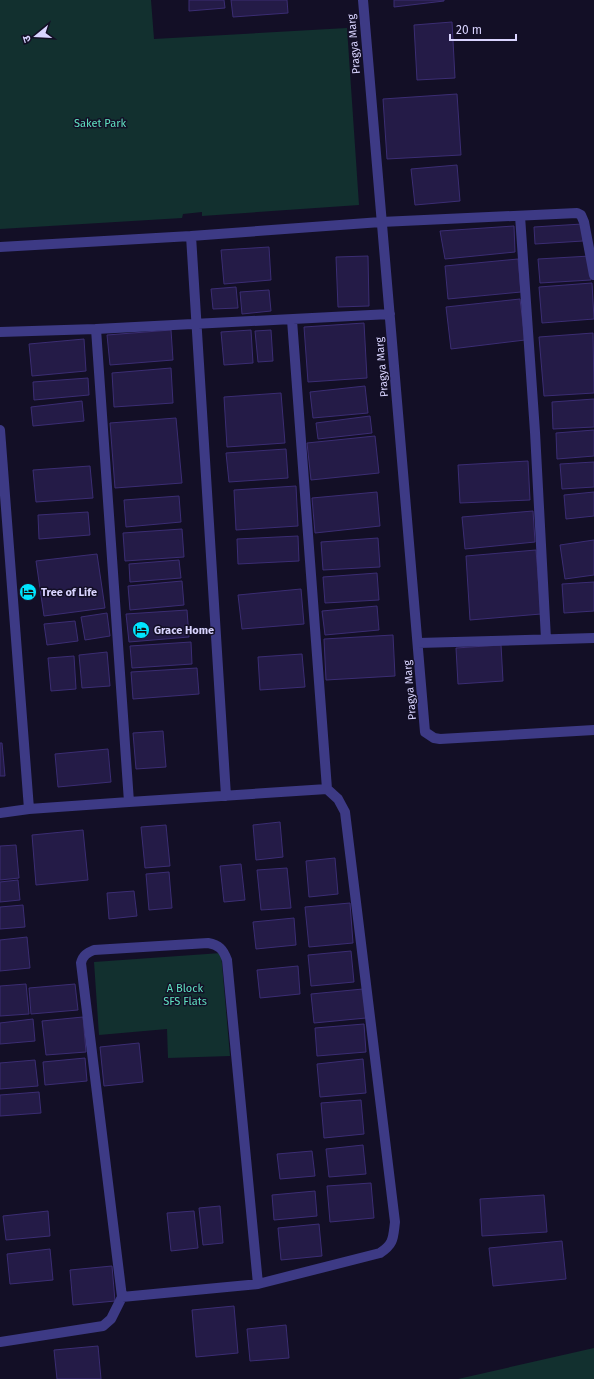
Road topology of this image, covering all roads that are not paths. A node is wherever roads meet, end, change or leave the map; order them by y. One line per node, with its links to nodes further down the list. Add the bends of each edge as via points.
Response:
1 (363, 0): 3 (street, Pragya Marg)
2 (520, 216): 3 (street); 6 (street, via 578,213 581,215); 14 (street)
3 (381, 222): 4 (street); 7 (street, Pragya Marg)
4 (191, 236): 5 (street); 9 (street)
5 (0, 247)
6 (594, 275)
7 (390, 314): 8 (street); 15 (street, Pragya Marg)
8 (292, 320): 9 (street); 17 (street)
9 (196, 324): 10 (street); 18 (street)
10 (96, 329): 11 (street); 19 (street)
11 (0, 332)
12 (0, 430): 20 (street)
13 (594, 638): 14 (street)
14 (546, 639): 15 (street)
15 (418, 643): 16 (street, Pragya Marg, via 425,732 434,738)
16 (594, 730)
17 (327, 790): 18 (street); 22 (street, via 338,799 345,812 395,1222 393,1240 380,1253)
18 (226, 796): 19 (street)
19 (129, 802): 20 (street)
20 (30, 809): 21 (street)
21 (0, 813)
22 (258, 1284): 23 (street); 23 (street, via 227,960 224,951 217,945 208,943 94,950 83,956 81,963)
23 (122, 1297): 24 (street, via 111,1319 103,1326)
24 (0, 1342)

